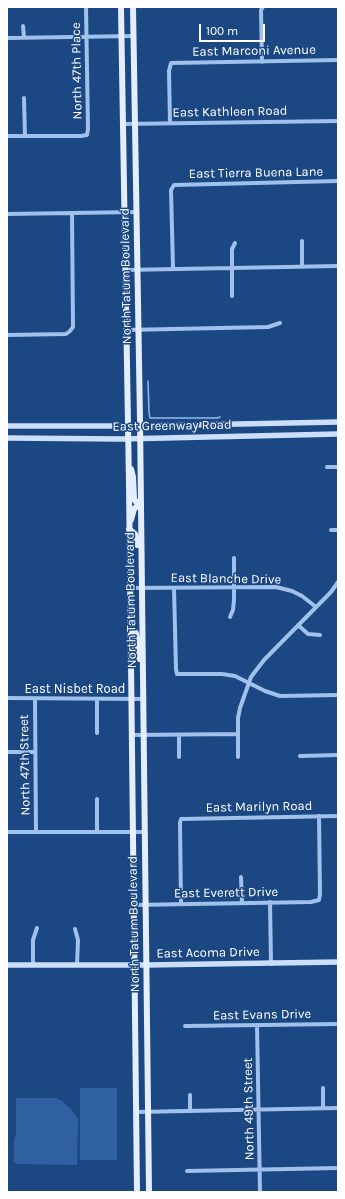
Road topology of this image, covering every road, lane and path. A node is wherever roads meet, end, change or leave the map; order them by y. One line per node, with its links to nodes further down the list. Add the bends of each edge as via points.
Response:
1 (86, 7): 9 (street, North 47th Place)
2 (121, 7): 6 (main road, North Tatum Boulevard)
3 (133, 7): 7 (main road, North Tatum Boulevard)
4 (263, 7): 12 (street)
5 (23, 26): 8 (street)
6 (121, 36): 7 (street); 9 (street); 16 (main road, North Tatum Boulevard)
7 (134, 36): 17 (main road, North Tatum Boulevard)
8 (24, 37): 9 (street); 10 (street)
9 (86, 37): 19 (street, North 47th Place, via 87,135)
10 (7, 38)
11 (338, 60): 12 (street, East Marconi Avenue)
12 (262, 62): 15 (street, East Marconi Avenue, via 171,63)
13 (24, 98): 19 (street)
14 (338, 121): 15 (street, East Kathleen Road)
15 (170, 123): 17 (street, East Kathleen Road)
16 (123, 124): 17 (street, East Kathleen Road); 21 (main road, North Tatum Boulevard)
17 (135, 124): 22 (main road, North Tatum Boulevard)
18 (7, 136): 19 (street)
19 (25, 136)
20 (338, 181): 30 (street, East Tierra Buena Lane, via 174,185 171,190)
21 (124, 212): 22 (street); 23 (street); 32 (main road, North Tatum Boulevard)
22 (136, 212): 31 (main road, North Tatum Boulevard)
23 (72, 213): 24 (street); 37 (street, via 70,331 66,334)
24 (7, 214)
25 (302, 241): 27 (street)
26 (235, 243): 29 (street, via 232,249)
27 (302, 266): 28 (street); 29 (street)
28 (338, 266)
29 (232, 267): 30 (street); 33 (street)
30 (173, 268): 31 (street)
31 (137, 269): 32 (street); 36 (main road, North Tatum Boulevard)
32 (125, 270): 35 (main road, North Tatum Boulevard)
33 (232, 296)
34 (280, 323): 36 (street, via 268,327)
35 (126, 330): 36 (street); 41 (main road, North Tatum Boulevard)
36 (138, 330): 42 (main road, North Tatum Boulevard)
37 (7, 335)
38 (338, 422): 42 (main road, East Greenway Road)
39 (7, 426): 40 (main road, East Greenway Road)
40 (41, 426): 41 (main road, East Greenway Road); 45 (main road)
41 (128, 426): 42 (main road, East Greenway Road); 47 (main road, North Tatum Boulevard)
42 (140, 426): 46 (main road, North Tatum Boulevard)
43 (338, 434): 46 (main road, East Greenway Road)
44 (7, 438): 45 (main road, East Greenway Road)
45 (41, 438): 47 (main road, East Greenway Road)
46 (140, 438): 47 (main road, East Greenway Road); 51 (main road, North Tatum Boulevard)
47 (128, 439): 48 (main road, North Tatum Boulevard)
48 (128, 460): 51 (main road, via 133,477 134,499); 52 (main road, North Tatum Boulevard)
49 (327, 467): 50 (street)
50 (338, 467)
51 (140, 504): 52 (main road, via 136,526); 59 (main road, North Tatum Boulevard)
52 (129, 529): 58 (main road, North Tatum Boulevard); 59 (main road, via 137,538 138,578)
53 (331, 530): 54 (street)
54 (338, 530)
55 (234, 558): 57 (street)
56 (338, 582): 61 (street)
57 (234, 587): 60 (street, East Blanche Drive); 61 (street, East Blanche Drive, via 284,588 302,596); 62 (street, via 233,610)
58 (130, 588): 59 (street, East Blanche Drive); 64 (main road, North Tatum Boulevard)
59 (142, 588): 60 (street, East Blanche Drive); 66 (main road, North Tatum Boulevard)
60 (174, 588): 67 (street, via 178,674 222,674 235,676)
61 (316, 607): 63 (street)
62 (230, 617)
63 (298, 626): 65 (street, via 308,634); 67 (street, via 264,660)
64 (130, 630): 66 (main road, via 136,633); 72 (main road, North Tatum Boulevard)
65 (320, 635)
66 (143, 668): 73 (main road, North Tatum Boulevard)
67 (249, 683): 68 (street, via 280,696); 75 (street, via 240,708)
68 (338, 695)
69 (7, 698): 70 (street, East Nisbet Road)
70 (35, 698): 71 (street, East Nisbet Road); 80 (street, North 47th Street)
71 (97, 699): 72 (street, East Nisbet Road); 74 (street)
72 (131, 699): 73 (street, East Nisbet Road); 76 (main road, North Tatum Boulevard)
73 (143, 699): 77 (main road, North Tatum Boulevard)
74 (97, 733)
75 (238, 734): 78 (street); 84 (street)
76 (132, 735): 77 (street); 91 (main road, North Tatum Boulevard)
77 (143, 735): 78 (street); 92 (main road, North Tatum Boulevard)
78 (179, 735): 83 (street)
79 (7, 752): 80 (street)
80 (35, 752): 89 (street, North 47th Street)
81 (338, 755): 82 (street)
82 (300, 756)
83 (179, 757)
84 (238, 757)
85 (97, 799): 90 (street)
86 (319, 816): 87 (street, East Marilyn Road); 94 (street, East Everett Drive, via 319,900); 97 (street, East Marilyn Road, via 181,819)
87 (338, 816)
88 (7, 832): 89 (street)
89 (36, 832): 90 (street)
90 (97, 832): 91 (street)
91 (133, 832): 92 (street); 98 (main road, North Tatum Boulevard)
92 (144, 832): 96 (main road, North Tatum Boulevard)
93 (241, 877): 95 (street)
94 (270, 902): 95 (street, East Everett Drive); 102 (street)
95 (242, 903): 97 (street, East Everett Drive)
96 (145, 904): 97 (street, East Everett Drive); 98 (street, East Everett Drive); 107 (main road, North Tatum Boulevard)
97 (181, 904)
98 (133, 905): 106 (main road, North Tatum Boulevard)
99 (37, 928): 104 (street, via 33,940)
100 (75, 929): 105 (street, via 78,940)
101 (338, 962): 102 (main road, East Acoma Drive)
102 (271, 964): 107 (main road, East Acoma Drive)
103 (7, 965): 104 (main road, East Acoma Drive)
104 (33, 965): 105 (main road, East Acoma Drive)
105 (77, 965): 106 (main road, East Acoma Drive)
106 (134, 965): 107 (main road, East Acoma Drive); 118 (main road, North Tatum Boulevard)
107 (146, 965): 116 (main road, North Tatum Boulevard)
108 (338, 1024): 109 (street, East Evans Drive)
109 (257, 1025): 110 (street, East Evans Drive); 115 (street, North 49th Street)
110 (185, 1026)
111 (323, 1088): 113 (street)
112 (190, 1094): 117 (street)
113 (323, 1108): 114 (street); 115 (street)
114 (338, 1108)
115 (258, 1109): 117 (street); 120 (street, North 49th Street)
116 (148, 1111): 117 (street); 118 (street); 123 (main road, North Tatum Boulevard)
117 (190, 1111)
118 (136, 1112): 122 (main road, North Tatum Boulevard)
119 (338, 1168): 120 (street)
120 (260, 1169): 121 (street); 124 (street, North 49th Street)
121 (187, 1171)
122 (137, 1192)
123 (149, 1192)
124 (260, 1192)

